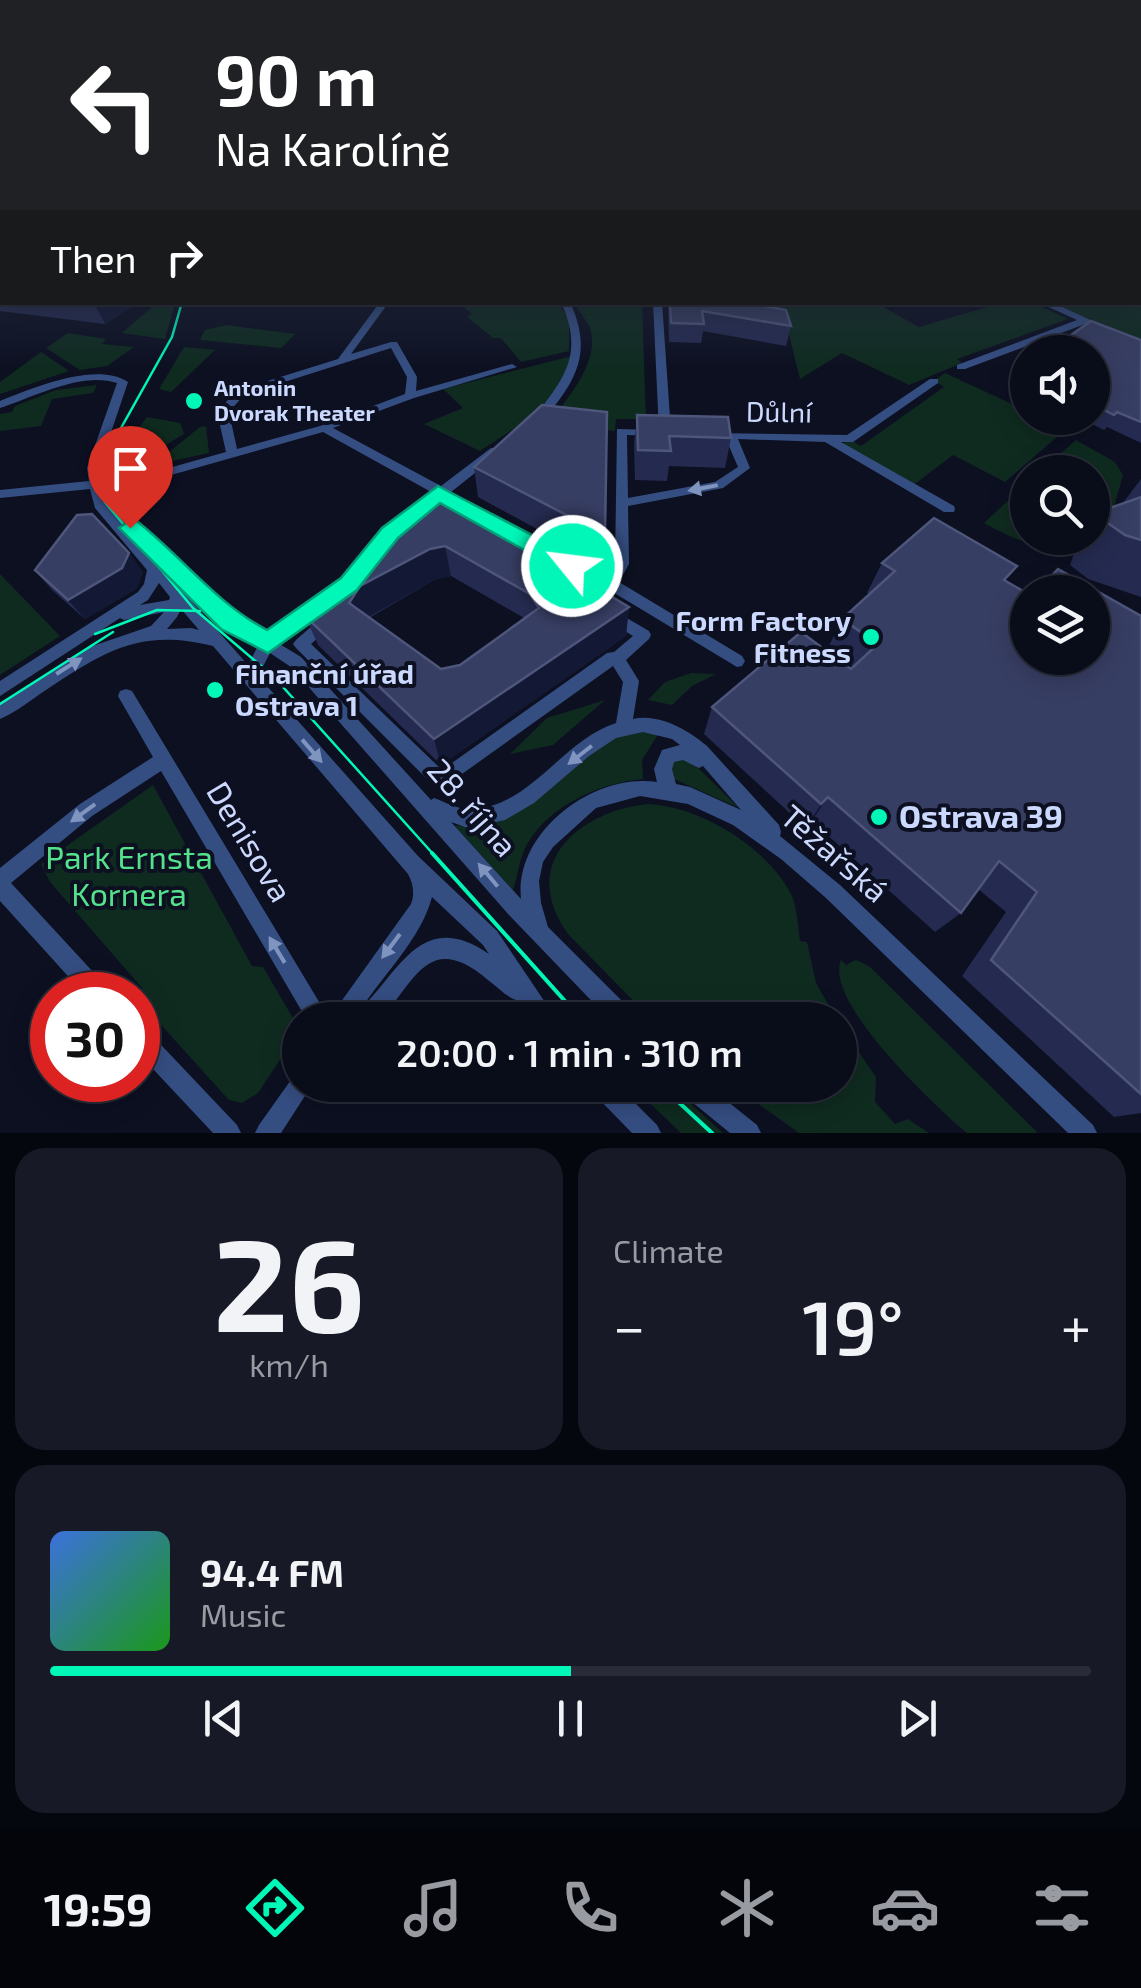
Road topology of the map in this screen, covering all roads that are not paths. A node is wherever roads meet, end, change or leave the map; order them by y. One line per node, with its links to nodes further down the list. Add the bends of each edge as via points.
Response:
1 (383, 305): 7 (street)
2 (566, 305): 13 (street, via 578,331 577,362)
3 (657, 305): 17 (street)
4 (1049, 305): 5 (street)
5 (1086, 320): 6 (street); 8 (street)
6 (1101, 326)
7 (340, 361): 11 (street, via 394,344 412,377); 23 (street, via 240,394 223,414)
8 (961, 367)
9 (512, 368): 11 (street)
10 (934, 381): 21 (street, via 850,439)
11 (410, 396): 15 (street)
12 (0, 405): 25 (street, via 64,383 120,379 121,394 94,463)
13 (541, 423)
14 (620, 425): 16 (street); 17 (street); 28 (street)
15 (324, 428): 23 (street); 26 (street)
16 (597, 430)
17 (666, 433): 18 (street)
18 (682, 434)
19 (698, 434): 20 (street)
20 (732, 436): 21 (street, Důlní); 28 (street, one-way to 28, via 744,468 719,486)
21 (826, 438): 31 (street)
22 (512, 439): 26 (street)
23 (232, 455): 24 (street)
24 (128, 484): 25 (street); 30 (street)
25 (97, 489): 27 (street); 30 (street, 28. října); 33 (street)
26 (438, 493): 29 (street); 35 (street, via 390,533)
27 (0, 494)
28 (623, 503): 36 (street, via 622,564)
29 (461, 504): 32 (street); 36 (street)
30 (112, 506): 34 (street, 28. října)
31 (949, 509)
32 (466, 527)
33 (154, 570): 37 (street); 40 (street, via 146,593)
34 (180, 570): 37 (street); 38 (street, 28. října)
35 (349, 584)
36 (612, 584): 45 (street)
37 (179, 601): 38 (street); 40 (street); 41 (street); 43 (street)
38 (216, 608): 42 (street, 28. října)
39 (604, 612): 44 (street, via 644,635)
40 (102, 622): 47 (street)
41 (146, 635): 43 (street, via 197,635); 49 (street, one-way to 41, via 92,652)
42 (268, 642): 44 (street, via 340,602 302,644 441,781); 46 (street); 54 (street, 28. října, via 296,662)
43 (217, 643): 46 (street)
44 (617, 659): 50 (street, via 631,682)
45 (737, 661)
46 (249, 677): 56 (street, one-way to 56)
47 (0, 689)
48 (126, 696): 51 (street, Denisova)
49 (0, 712)
50 (624, 726): 52 (street, via 675,733); 54 (street, one-way to 54, via 490,817 456,817)
51 (164, 759): 57 (street, one-way to 57, via 86,810); 61 (street, Denisova, one-way to 51)
52 (719, 776): 53 (street, via 694,756 675,752 663,766); 55 (street)
53 (668, 789): 55 (street, Těžařská, via 709,800); 58 (street, Těžařská, via 626,791 594,802 542,846 529,880 530,899 540,926)
54 (423, 799): 58 (street, 28. října, one-way to 54)
55 (786, 847): 74 (street, Těžařská)
56 (416, 868): 60 (street, via 490,938); 62 (street, one-way to 62, via 419,908)
57 (0, 883): 59 (street)
58 (560, 949): 65 (street, 28. října)
59 (79, 972)
60 (529, 999): 63 (street, via 477,954 459,948 439,949 410,966); 64 (street)
61 (308, 1002)
62 (351, 1002)
63 (380, 1002)
64 (531, 1002)
65 (609, 1002)
66 (160, 1060): 70 (street)
67 (290, 1102): 71 (street)
68 (617, 1102): 72 (street)
69 (711, 1102): 73 (street)
70 (228, 1133)
71 (267, 1133)
72 (648, 1133)
73 (750, 1133)
74 (1084, 1133)

